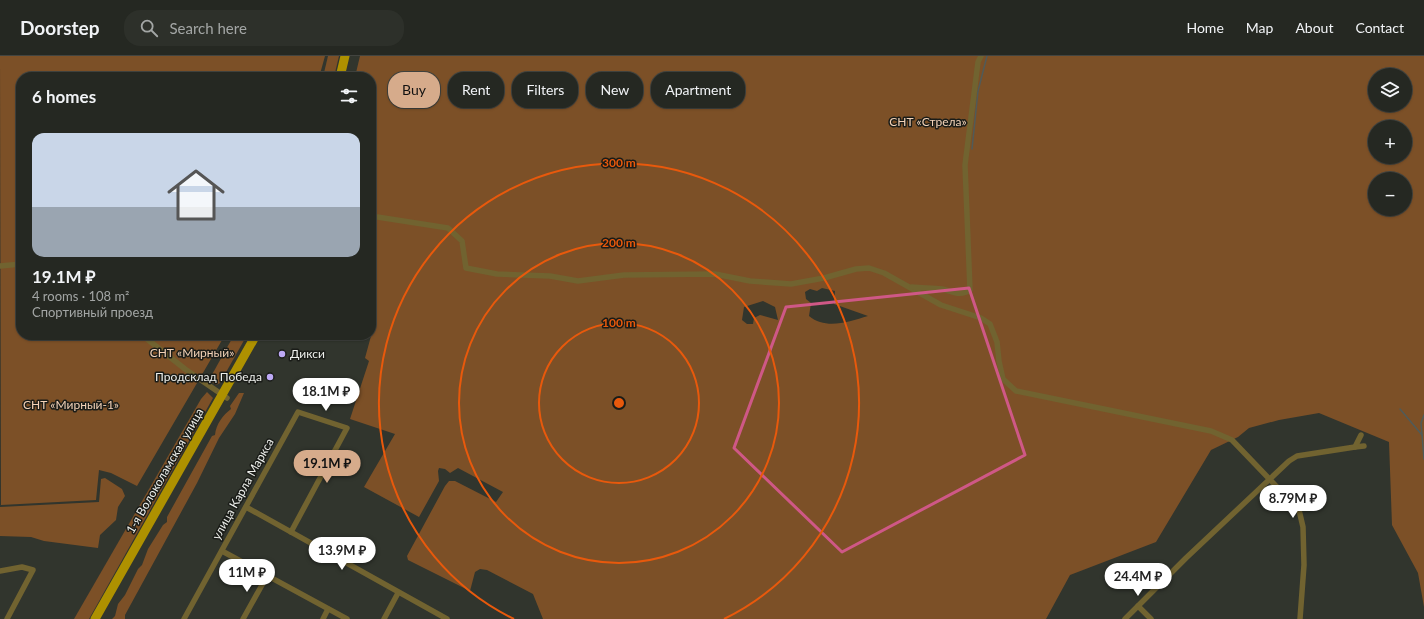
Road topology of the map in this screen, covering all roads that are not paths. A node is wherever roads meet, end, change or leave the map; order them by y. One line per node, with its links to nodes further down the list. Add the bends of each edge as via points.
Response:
1 (345, 56): 4 (main road)
2 (351, 56): 5 (main road)
3 (981, 56): 9 (street, via 971,108 966,165 970,290 965,294 955,294 942,289)
4 (341, 72)
5 (347, 72)
6 (376, 217): 9 (street, via 448,228 462,241 466,268 497,274 550,276 578,281 624,275 715,274 750,281 791,284 869,268)
7 (16, 264): 8 (street)
8 (0, 266)
9 (910, 287): 17 (street, via 941,305 981,318 990,324 997,342 1003,379 1016,391 1224,435 1232,440)
10 (148, 340): 13 (street)
11 (253, 340): 13 (main road, 1-я Волоколамская улица)
12 (259, 340): 13 (main road, 1-я Волоколамская улица)
13 (224, 397): 27 (main road, 1-я Волоколамская улица); 28 (main road, 1-я Волоколамская улица)
14 (1361, 435): 16 (street)
15 (1364, 446): 16 (street)
16 (1355, 447): 17 (street, via 1297,456)
17 (1269, 479): 24 (street); 37 (street, via 1296,505 1301,516 1304,565)
18 (246, 507): 19 (street); 19 (street, улица Карла Маркса, via 298,412 347,428); 20 (street, улица Карла Маркса)
19 (291, 532): 23 (street)
20 (222, 551): 22 (street); 29 (street, улица Карла Маркса)
21 (0, 571): 26 (street, via 22,567 33,570)
22 (267, 576): 25 (street); 30 (street)
23 (398, 593): 33 (street); 34 (street)
24 (1138, 606): 35 (street); 36 (street)
25 (328, 609): 31 (street); 32 (street)
26 (7, 619)
27 (95, 619)
28 (101, 619)
29 (184, 619)
30 (243, 619)
31 (322, 619)
32 (347, 619)
33 (384, 619)
34 (447, 619)
35 (1125, 619)
36 (1151, 619)
37 (1300, 619)

